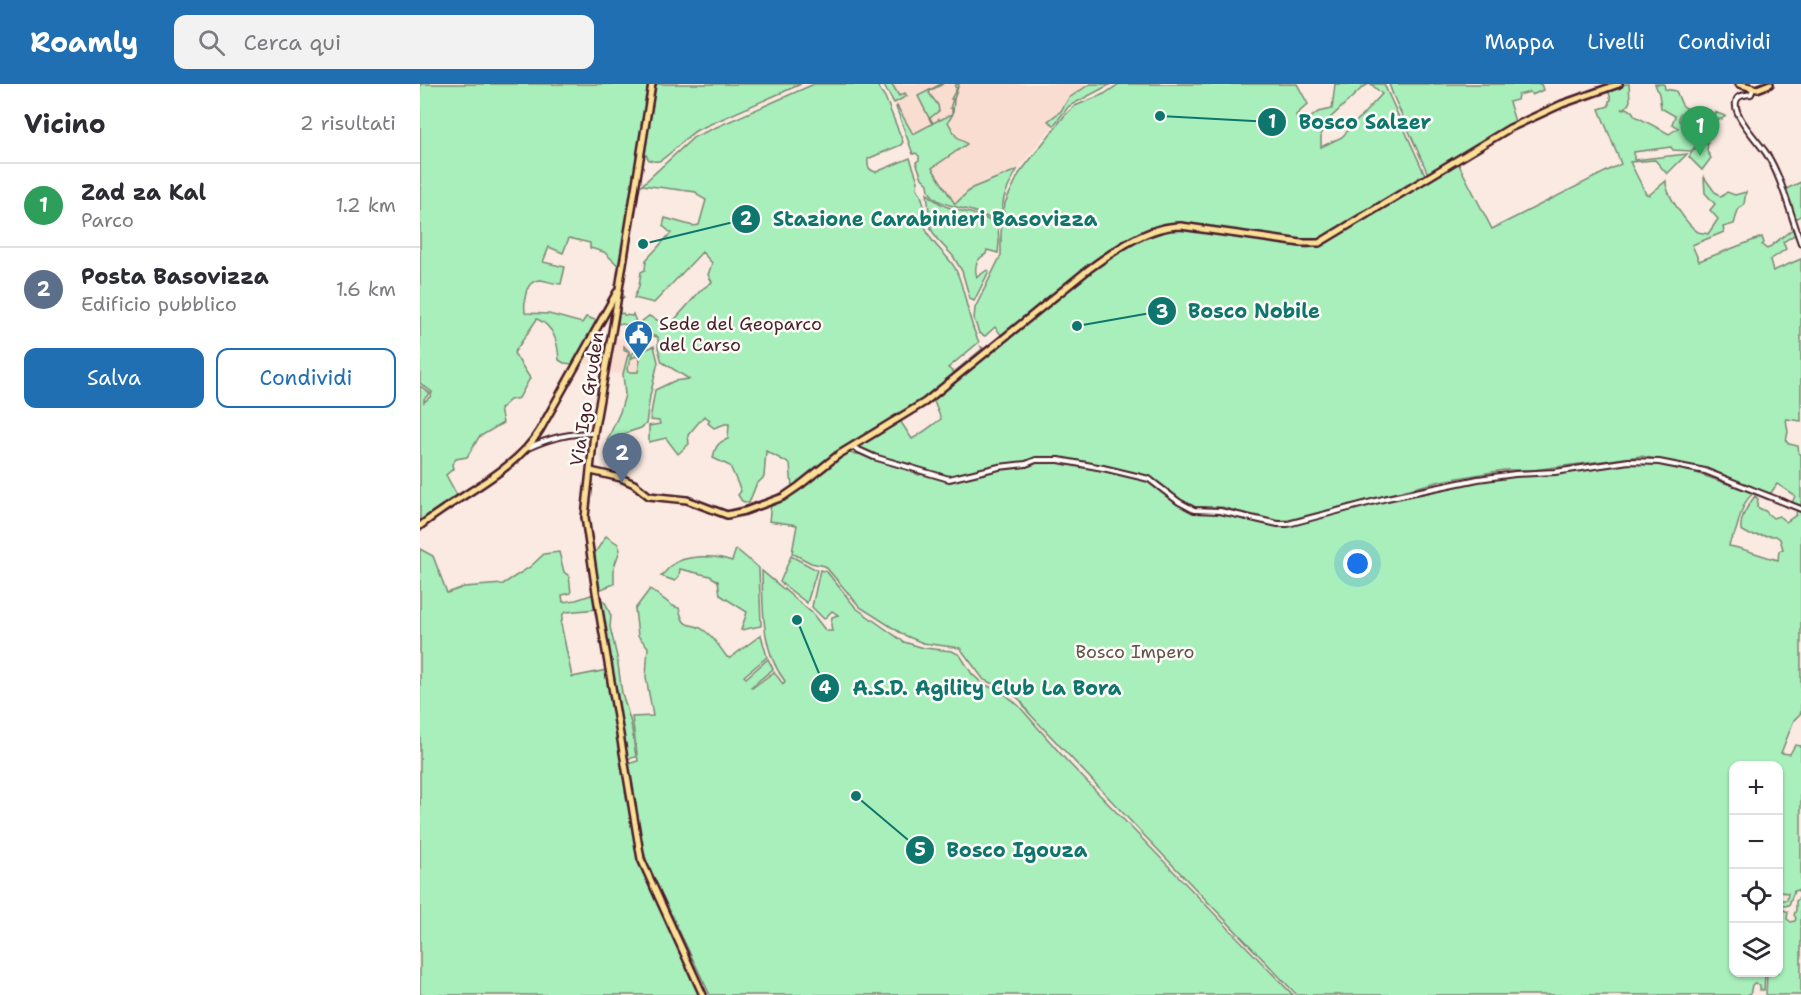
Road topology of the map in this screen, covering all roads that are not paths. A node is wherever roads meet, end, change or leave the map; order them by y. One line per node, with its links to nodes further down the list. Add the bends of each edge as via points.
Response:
1 (652, 84): 7 (main road, Via Igo Gruden)
2 (1619, 84): 11 (main road, via 1562,104 1504,131 1319,243 1181,226 1146,234 1089,268 924,402)
3 (1739, 84): 5 (main road)
4 (1770, 84): 5 (main road)
5 (1753, 88): 6 (street, via 1751,94 1737,98 1735,105 1774,165)
6 (1801, 243)
7 (618, 288): 8 (main road, Via Igo Gruden); 9 (main road)
8 (594, 433): 10 (street); 13 (main road, Via Igo Gruden)
9 (536, 437): 10 (street); 12 (main road)
10 (543, 441): 12 (street)
11 (852, 447): 13 (main road, via 783,496 734,515 687,500 649,496 621,478); 14 (street, via 950,479 1036,460 1059,460 1149,479 1194,510 1220,511 1278,524 1478,479 1629,461 1705,471)
12 (528, 448): 15 (main road)
13 (591, 471): 16 (main road, Via Igo Gruden, via 585,517 641,859)
14 (1801, 509)
15 (420, 526)
16 (703, 995)

